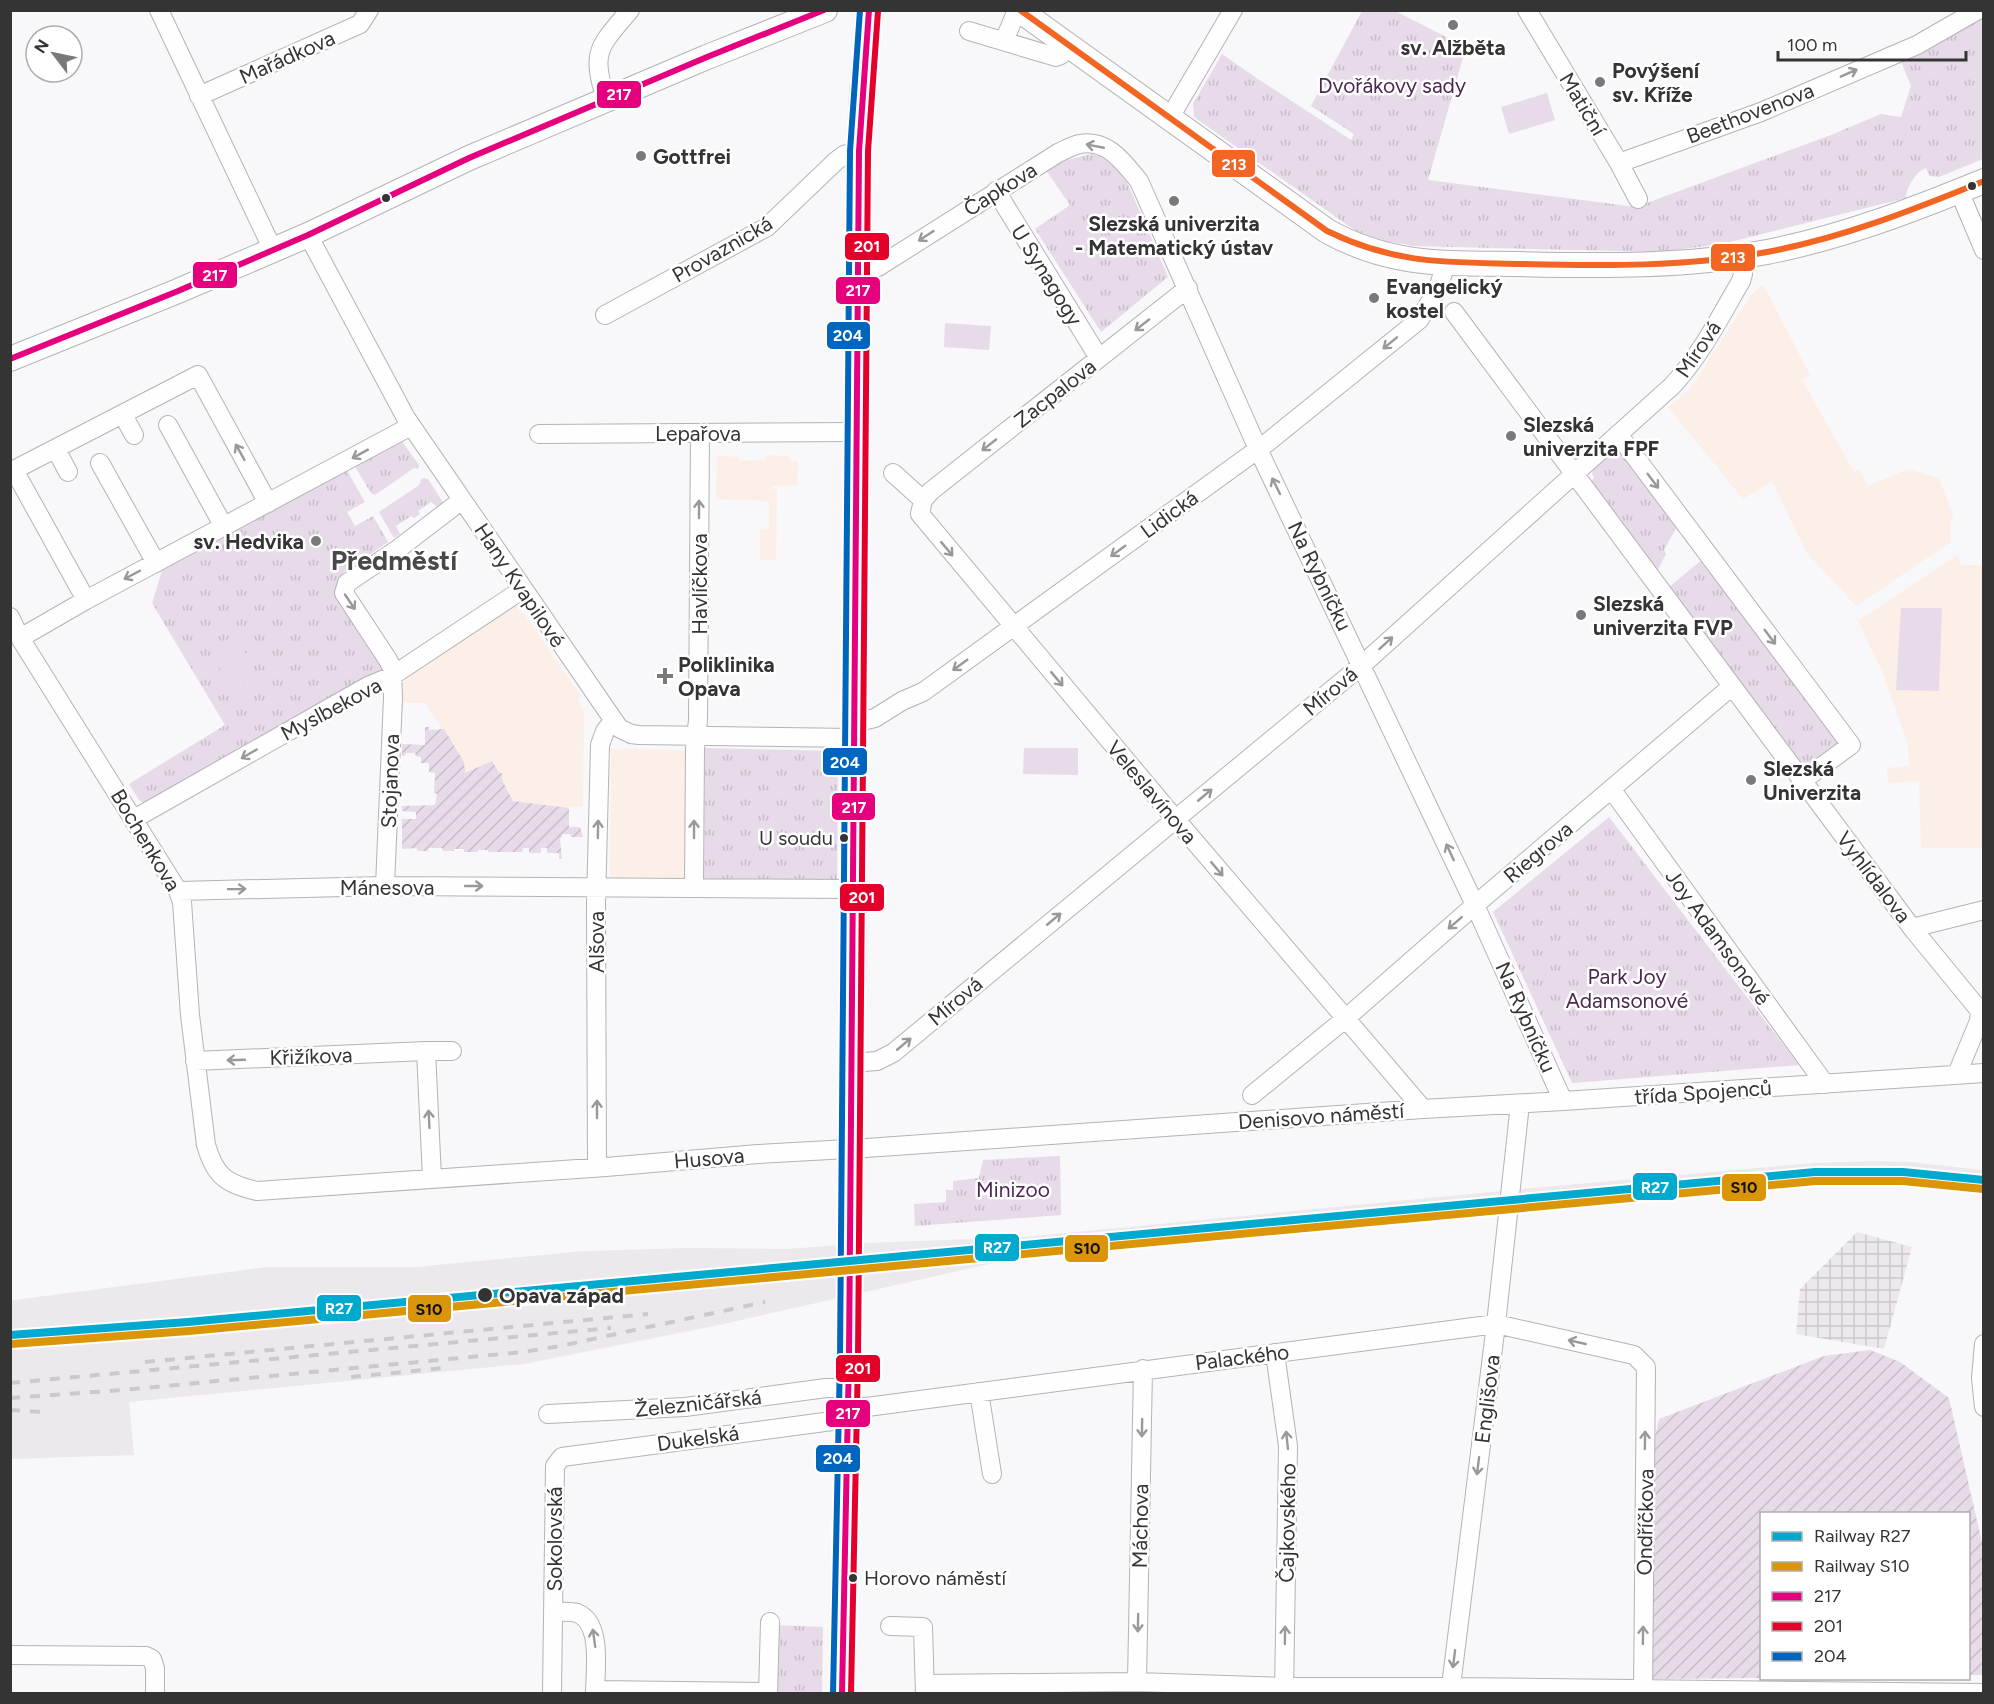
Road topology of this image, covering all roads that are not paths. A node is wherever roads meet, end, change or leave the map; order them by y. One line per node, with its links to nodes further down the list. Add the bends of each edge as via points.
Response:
1 (159, 10): 13 (street)
2 (369, 10): 13 (street, Mařádkova, via 360,24)
3 (630, 10): 14 (street, via 606,40 598,59 597,70)
4 (825, 10): 14 (main road)
5 (869, 10): 16 (main road)
6 (1018, 10): 11 (street); 12 (main road)
7 (1233, 10): 15 (street)
8 (1532, 12): 17 (street, Matiční)
9 (1972, 14): 17 (street, Beethovenova, one-way to 9, via 1761,112 1917,45)
10 (969, 31): 11 (street)
11 (1004, 41): 12 (street, via 1056,57)
12 (1066, 46): 15 (main road)
13 (199, 96): 24 (street)
14 (606, 100): 23 (main road, via 469,158)
15 (1169, 119): 27 (main road, via 1341,239 1393,257)
16 (859, 151): 28 (main road); 31 (street, Provaznická, via 836,161 767,226)
17 (1618, 163): 22 (street, Matiční)
18 (1138, 181): 20 (street, Čapkova, one-way to 20, via 1119,156 1100,146 1081,144 1058,153); 29 (street, Na Rybníčku)
19 (1983, 181): 21 (main road)
20 (996, 191): 28 (street, Čapkova, one-way to 28, via 878,267); 32 (street, U Synagogy)
21 (1950, 195): 25 (street); 26 (main road, via 1835,236)
22 (1638, 199)
23 (308, 235): 24 (main road); 36 (street, Hany Kvapilové)
24 (273, 250): 33 (main road)
25 (1983, 250)
26 (1743, 255): 27 (main road, via 1613,266); 40 (street, Mírová, via 1741,280 1689,367)
27 (1446, 263): 44 (street, Lidická, one-way to 44, via 1438,289 1419,320)
28 (858, 273): 37 (main road)
29 (1188, 288): 32 (street, Zacpalova, one-way to 32); 44 (street, Na Rybníčku)
30 (1454, 312): 48 (street, Vyhlídalova)
31 (605, 315)
32 (1099, 358): 50 (street, Zacpalova, one-way to 50)
33 (10, 359)
34 (154, 399): 35 (street); 51 (street, one-way to 34, via 198,375); 52 (street)
35 (123, 415): 41 (street); 42 (street)
36 (411, 426): 49 (street, Hany Kvapilové); 51 (street, one-way to 51)
37 (856, 432): 38 (street, Lepařova); 63 (main road)
38 (700, 433): 39 (street, Lepařova); 64 (street, Havlíčkova, one-way to 38)
39 (539, 434)
40 (1618, 434): 48 (street, Mírová); 65 (street, one-way to 65, via 1851,745)
41 (84, 435): 43 (street); 53 (street)
42 (134, 435)
43 (56, 449): 45 (street); 46 (street)
44 (1258, 449): 57 (street, Lidická, one-way to 57); 59 (street, Na Rybníčku, one-way to 44)
45 (12, 471): 55 (street)
46 (68, 472)
47 (893, 473): 50 (street)
48 (1575, 473): 59 (street, Mírová, one-way to 48); 61 (street, Vyhlídalova)
49 (462, 500): 54 (street, Hany Kvapilové); 60 (street, one-way to 60, via 344,588 390,663)
50 (923, 500): 57 (street, Veleslavínova, one-way to 57, via 922,518)
51 (268, 503): 52 (street)
52 (224, 526): 53 (street)
53 (156, 563): 55 (street, one-way to 55)
54 (523, 589): 60 (street, Myslbekova); 62 (street, Hany Kvapilové)
55 (86, 600): 58 (street)
56 (10, 617): 58 (street, Bochenkova)
57 (1013, 627): 63 (street, Lidická, one-way to 63, via 923,693); 68 (street, Veleslavínova, one-way to 68)
58 (21, 638): 67 (street, Bochenkova)
59 (1362, 665): 68 (street, Mírová, one-way to 59); 74 (street, Na Rybníčku, one-way to 59)
60 (392, 676): 67 (street, Myslbekova, one-way to 67); 69 (street, Stojanova)
61 (1731, 687): 65 (street, Vyhlídalova); 66 (street, Riegrova)
62 (613, 721): 64 (street, Hany Kvapilové, via 632,734); 70 (street, Alšova, one-way to 62, via 600,745)
63 (854, 730): 64 (street, Hany Kvapilové); 72 (main road)
64 (698, 735): 71 (street, Havlíčkova, one-way to 64)
65 (1802, 782): 76 (street, Vyhlídalova)
66 (1612, 790): 74 (street, Riegrova); 84 (street, Joy Adamsonové)
67 (134, 819): 73 (street, Bochenkova)
68 (1175, 819): 77 (street, Veleslavínova, one-way to 77); 81 (street, Mírová, one-way to 68, via 877,1061 893,1053)
69 (385, 886): 70 (street, Mánesova, one-way to 70); 73 (street, Mánesova, one-way to 69)
70 (596, 887): 71 (street, Mánesova); 92 (street, Alšova, one-way to 70)
71 (694, 888): 72 (street, Mánesova)
72 (853, 889): 81 (main road)
73 (178, 891): 80 (street, Bochenkova)
74 (1476, 905): 77 (street, Riegrova, one-way to 77); 86 (street, Na Rybníčku)
75 (1983, 910): 76 (street)
76 (1912, 928): 83 (street, Vyhlídalova, via 1980,1011)
77 (1345, 1019): 85 (street, Riegrova); 88 (street, Veleslavínova)
78 (426, 1051): 79 (street, Křižíkova); 80 (street, Křižíkova, one-way to 80); 93 (street, one-way to 78)
79 (452, 1051)
80 (195, 1061): 91 (street, Bochenkova)
81 (851, 1063): 90 (main road)
82 (1983, 1073): 83 (street, třída Spojenců)
83 (1957, 1074): 84 (street, třída Spojenců)
84 (1825, 1084): 86 (street, třída Spojenců)
85 (1252, 1095)
86 (1563, 1101): 87 (street, třída Spojenců)
87 (1520, 1104): 88 (street, třída Spojenců); 94 (street, Englišova)
88 (1423, 1109): 89 (street, Denisovo náměstí)
89 (1218, 1123): 90 (street, Husova)
90 (850, 1149): 92 (street, Husova); 100 (main road)
91 (210, 1161): 93 (street, Husova, via 230,1183 257,1191)
92 (597, 1167): 93 (street, Husova)
93 (432, 1178)
94 (1496, 1324): 96 (street, Palackého); 97 (street, Palackého, one-way to 94); 113 (street, Englišova, one-way to 113)
95 (1983, 1344): 101 (street)
96 (1275, 1353): 98 (street, Palackého); 112 (street, Čajkovského, one-way to 96, via 1288,1446)
97 (1634, 1355): 114 (street, Ondříčkova, one-way to 97, via 1646,1367)
98 (1143, 1369): 99 (street, Palackého); 109 (street, Máchova, one-way to 109)
99 (979, 1392): 100 (street, Palackého, via 867,1407); 104 (street)
100 (847, 1404): 102 (street, Železničářská, via 826,1388 685,1407); 103 (street, Dukelská, via 562,1457); 121 (main road)
101 (1983, 1407)
102 (548, 1414)
103 (555, 1466): 105 (street, Sokolovská)
104 (992, 1474)
105 (553, 1612): 115 (street, Sokolovská, one-way to 105, via 595,1636 590,1623 577,1613); 120 (street, Sokolovská)
106 (770, 1622): 117 (street)
107 (890, 1626): 111 (street, via 923,1627)
108 (10, 1655): 119 (street, via 146,1656 155,1668)
109 (1137, 1682): 110 (street); 112 (street)
110 (1050, 1688): 111 (street)
111 (926, 1689)
112 (1284, 1690): 113 (street)
113 (1451, 1690): 114 (street)
114 (1643, 1691): 116 (street)
115 (595, 1692): 117 (street)
116 (1836, 1692): 118 (street)
117 (768, 1693)
118 (1983, 1693)
119 (155, 1694)
120 (552, 1694)
121 (842, 1694)

